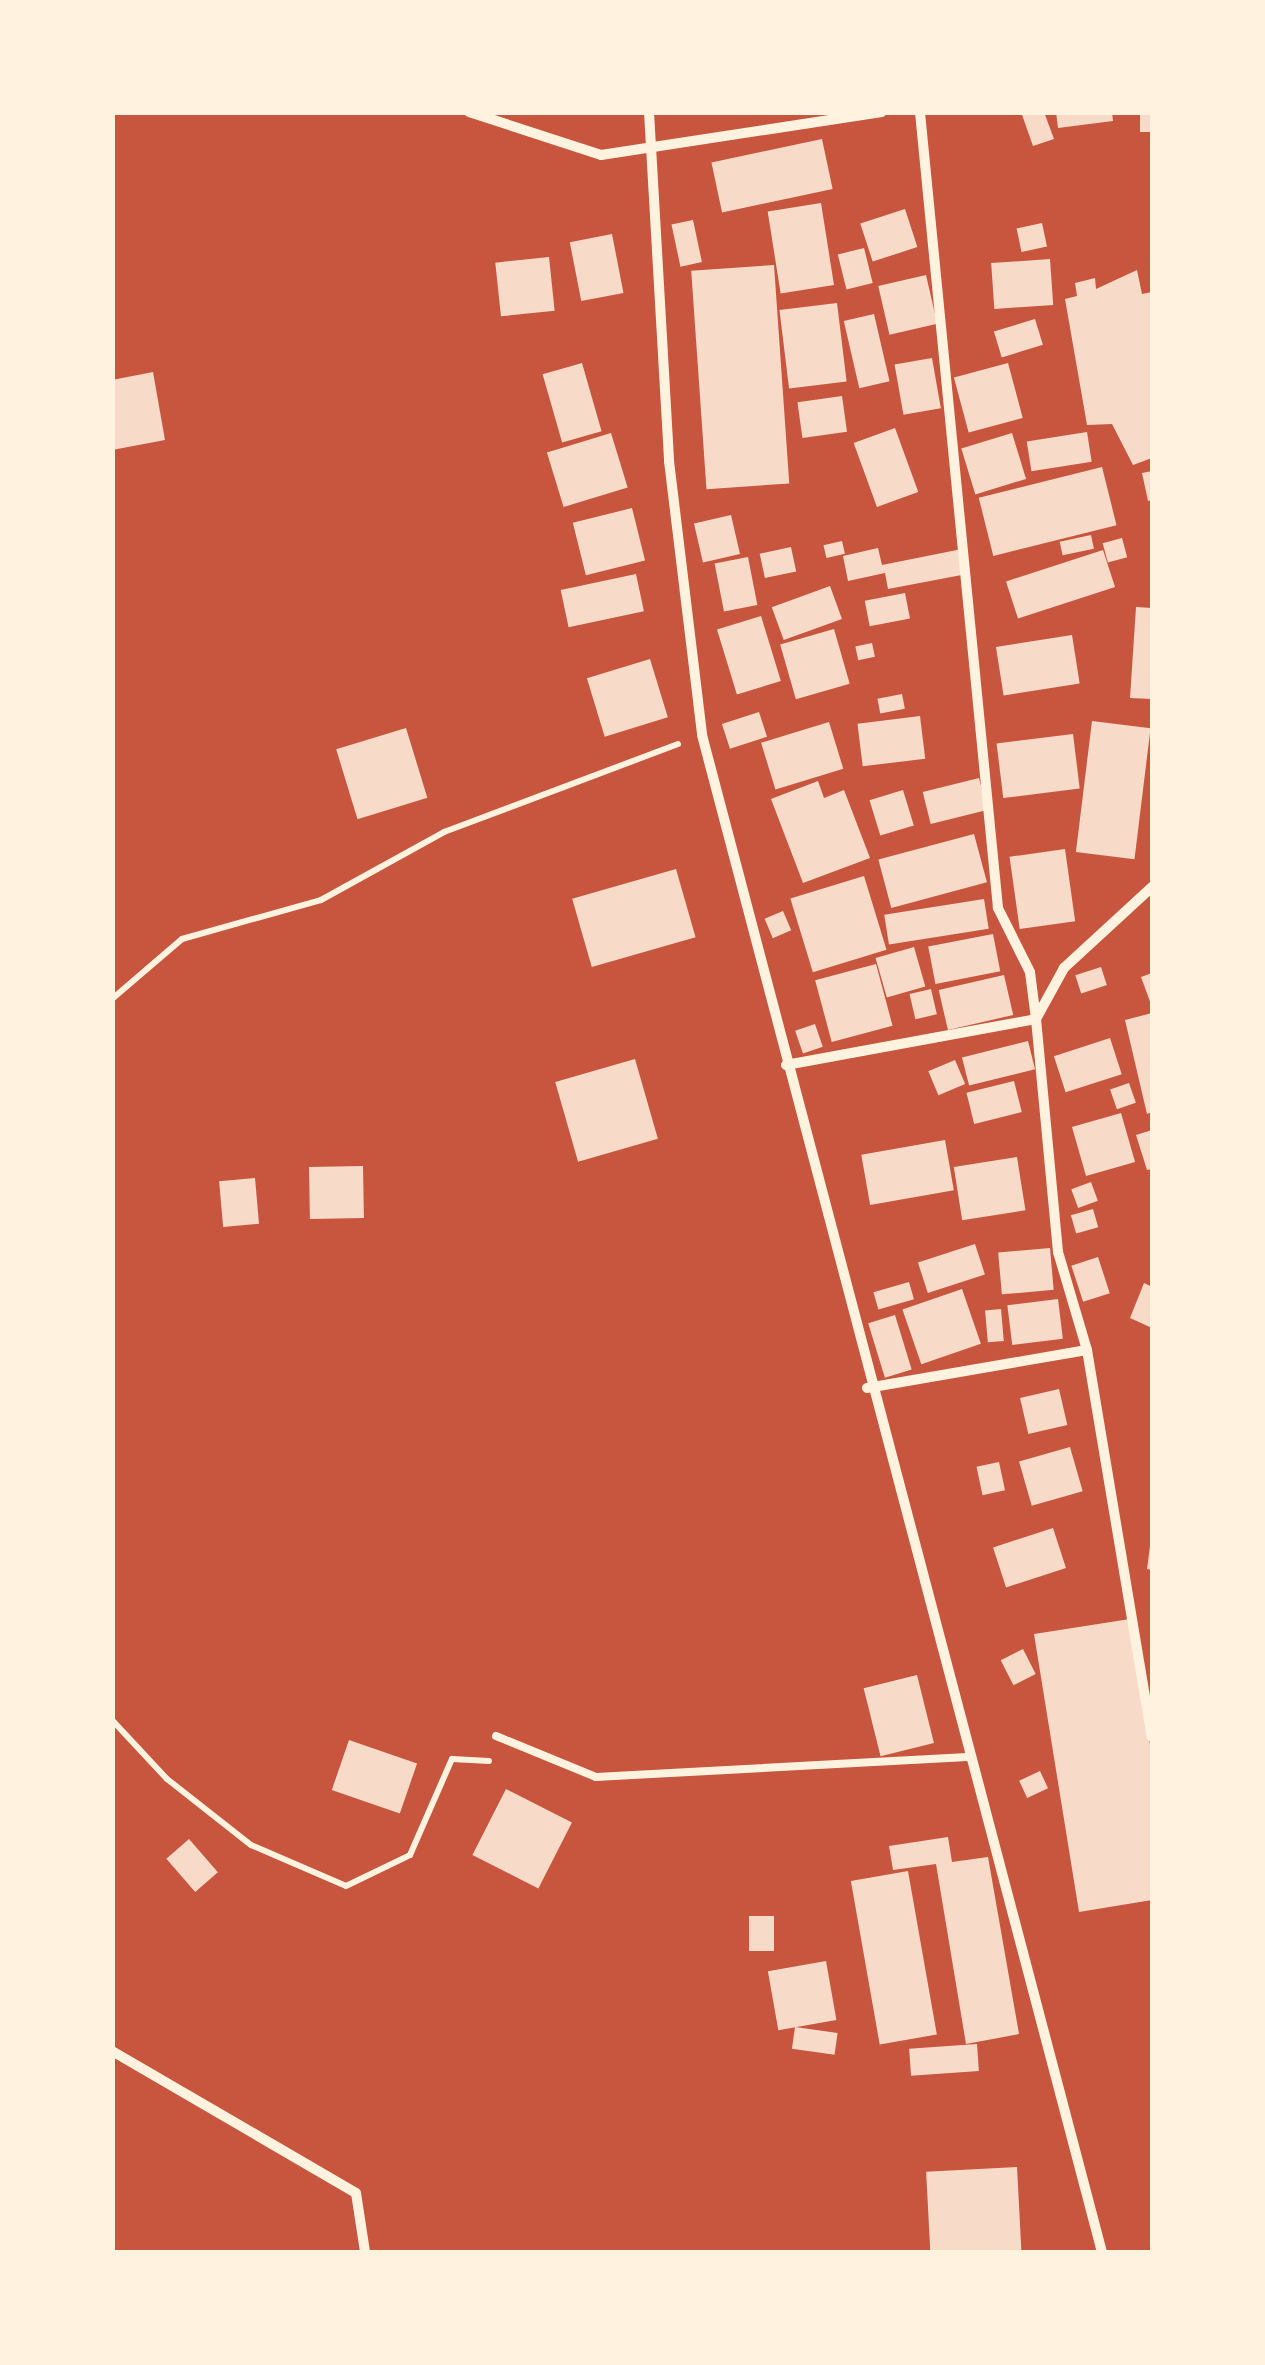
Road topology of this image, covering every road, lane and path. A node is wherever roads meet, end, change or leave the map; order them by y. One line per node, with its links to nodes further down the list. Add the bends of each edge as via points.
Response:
1 (469, 112): 5 (street, via 600,154)
2 (649, 112): 5 (street)
3 (882, 112): 5 (street)
4 (920, 112): 9 (street, via 998,908 1030,972)
5 (652, 153): 6 (street, via 670,461)
6 (702, 735): 8 (path, via 444,832 321,900 182,939); 10 (street)
7 (1152, 887): 9 (street, via 1064,968)
8 (112, 999)
9 (1036, 1019): 10 (street); 11 (street, via 1058,1252)
10 (786, 1065): 12 (street)
11 (1087, 1350): 12 (street); 15 (street)
12 (867, 1388): 16 (street)
13 (112, 1720): 17 (path, via 167,1780 251,1845 346,1886 410,1855 452,1758)
14 (496, 1736): 17 (lane)
15 (1152, 1737)
16 (967, 1757): 17 (lane, via 596,1777); 20 (street)
17 (547, 1764)
18 (112, 2051): 19 (street, via 356,2193)
19 (366, 2252)
20 (1102, 2252)

